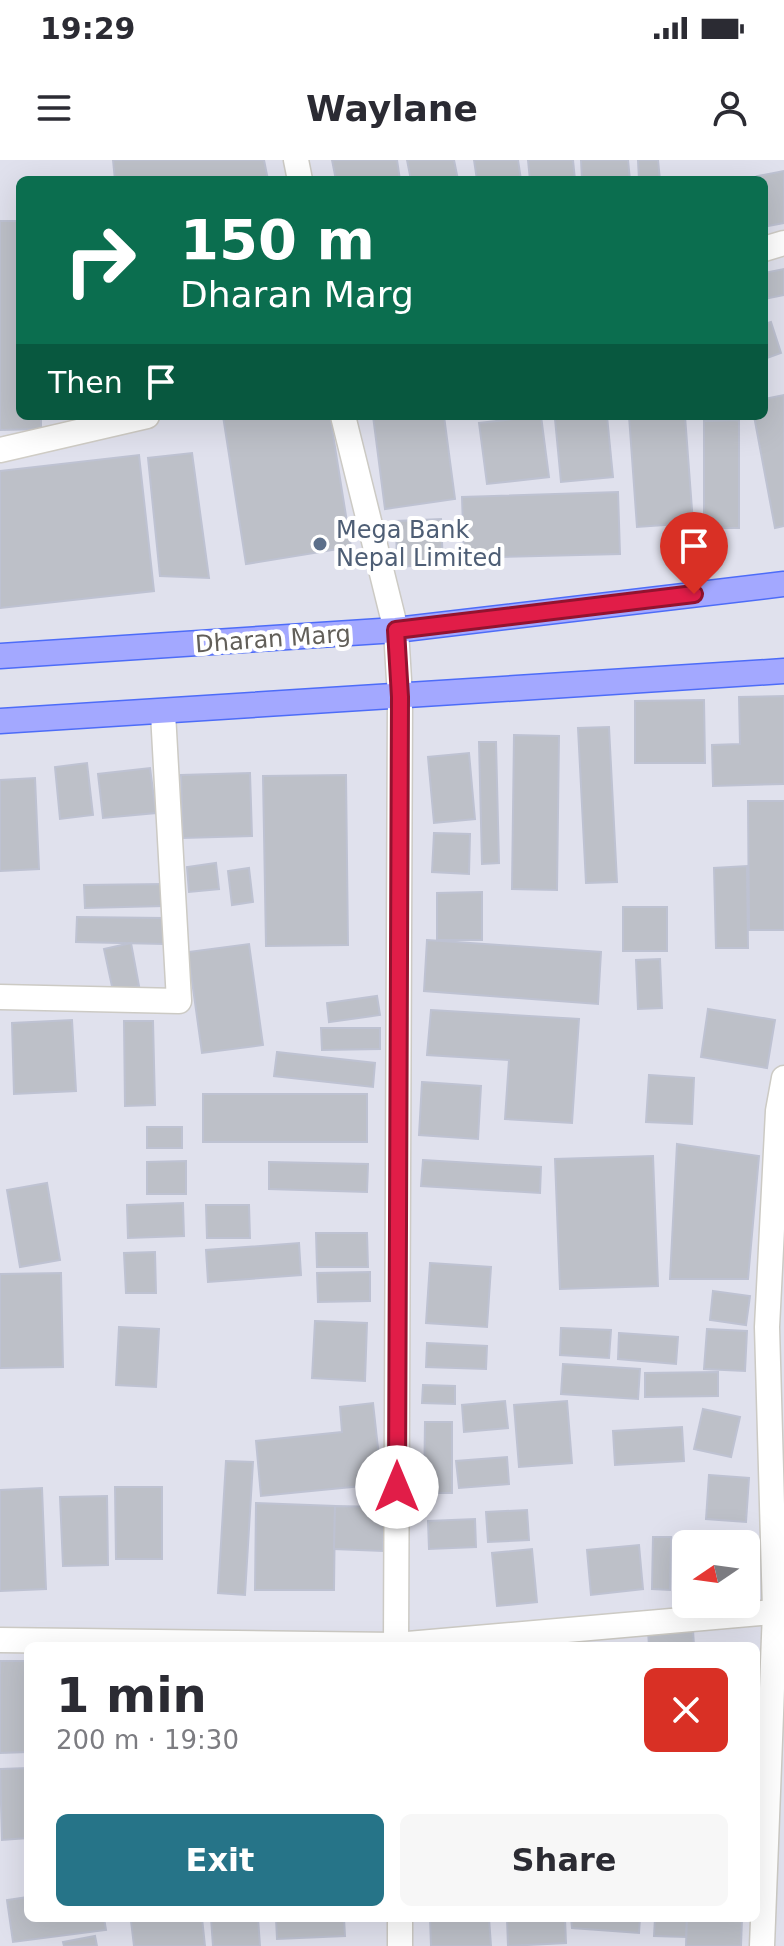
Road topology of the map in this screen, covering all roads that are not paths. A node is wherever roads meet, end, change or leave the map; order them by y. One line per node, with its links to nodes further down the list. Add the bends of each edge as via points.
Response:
1 (130, 420): 3 (street)
2 (344, 420): 5 (street)
3 (0, 450)
4 (784, 584): 5 (main road, Dharan Marg)
5 (396, 630): 6 (main road, Dharan Marg); 8 (street)
6 (0, 656)
7 (784, 671): 8 (main road)
8 (400, 697): 9 (main road); 16 (street)
9 (163, 713): 10 (main road); 11 (street, via 179,1001)
10 (0, 721)
11 (0, 997)
12 (784, 1078): 13 (street, via 767,1327)
13 (780, 1611): 17 (street); 20 (street)
14 (0, 1640): 15 (street)
15 (158, 1642)
16 (396, 1642)
17 (430, 1642)
18 (400, 1922): 19 (street)
19 (400, 1946)
20 (762, 1946)

